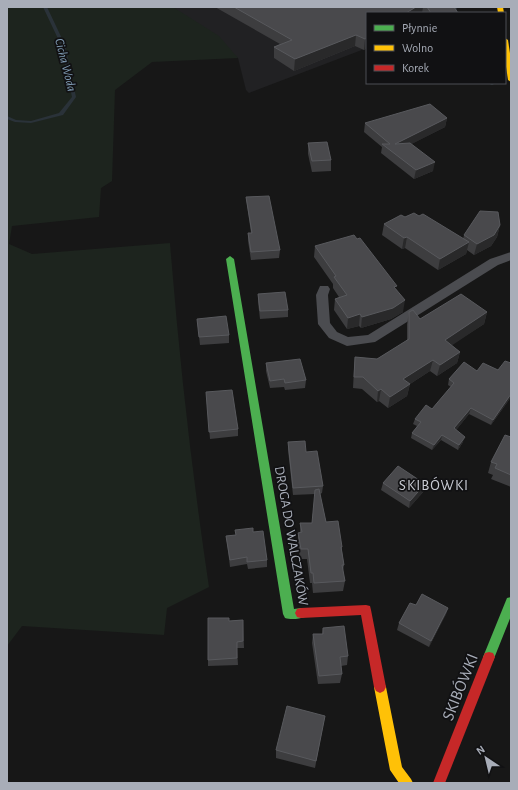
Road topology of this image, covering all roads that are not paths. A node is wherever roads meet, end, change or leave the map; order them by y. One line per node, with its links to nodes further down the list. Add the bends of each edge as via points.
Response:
1 (506, 47): 2 (street)
2 (511, 80)
3 (511, 256): 5 (lane, via 494,262 371,340 360,342 347,342 333,335 324,324)
4 (230, 259): 7 (street, DROGA DO WALCZAKÓW, via 289,614 366,610 396,770)
5 (324, 288)
6 (511, 602): 8 (street, SKIBÓWKI)
7 (407, 783)
8 (439, 783)

